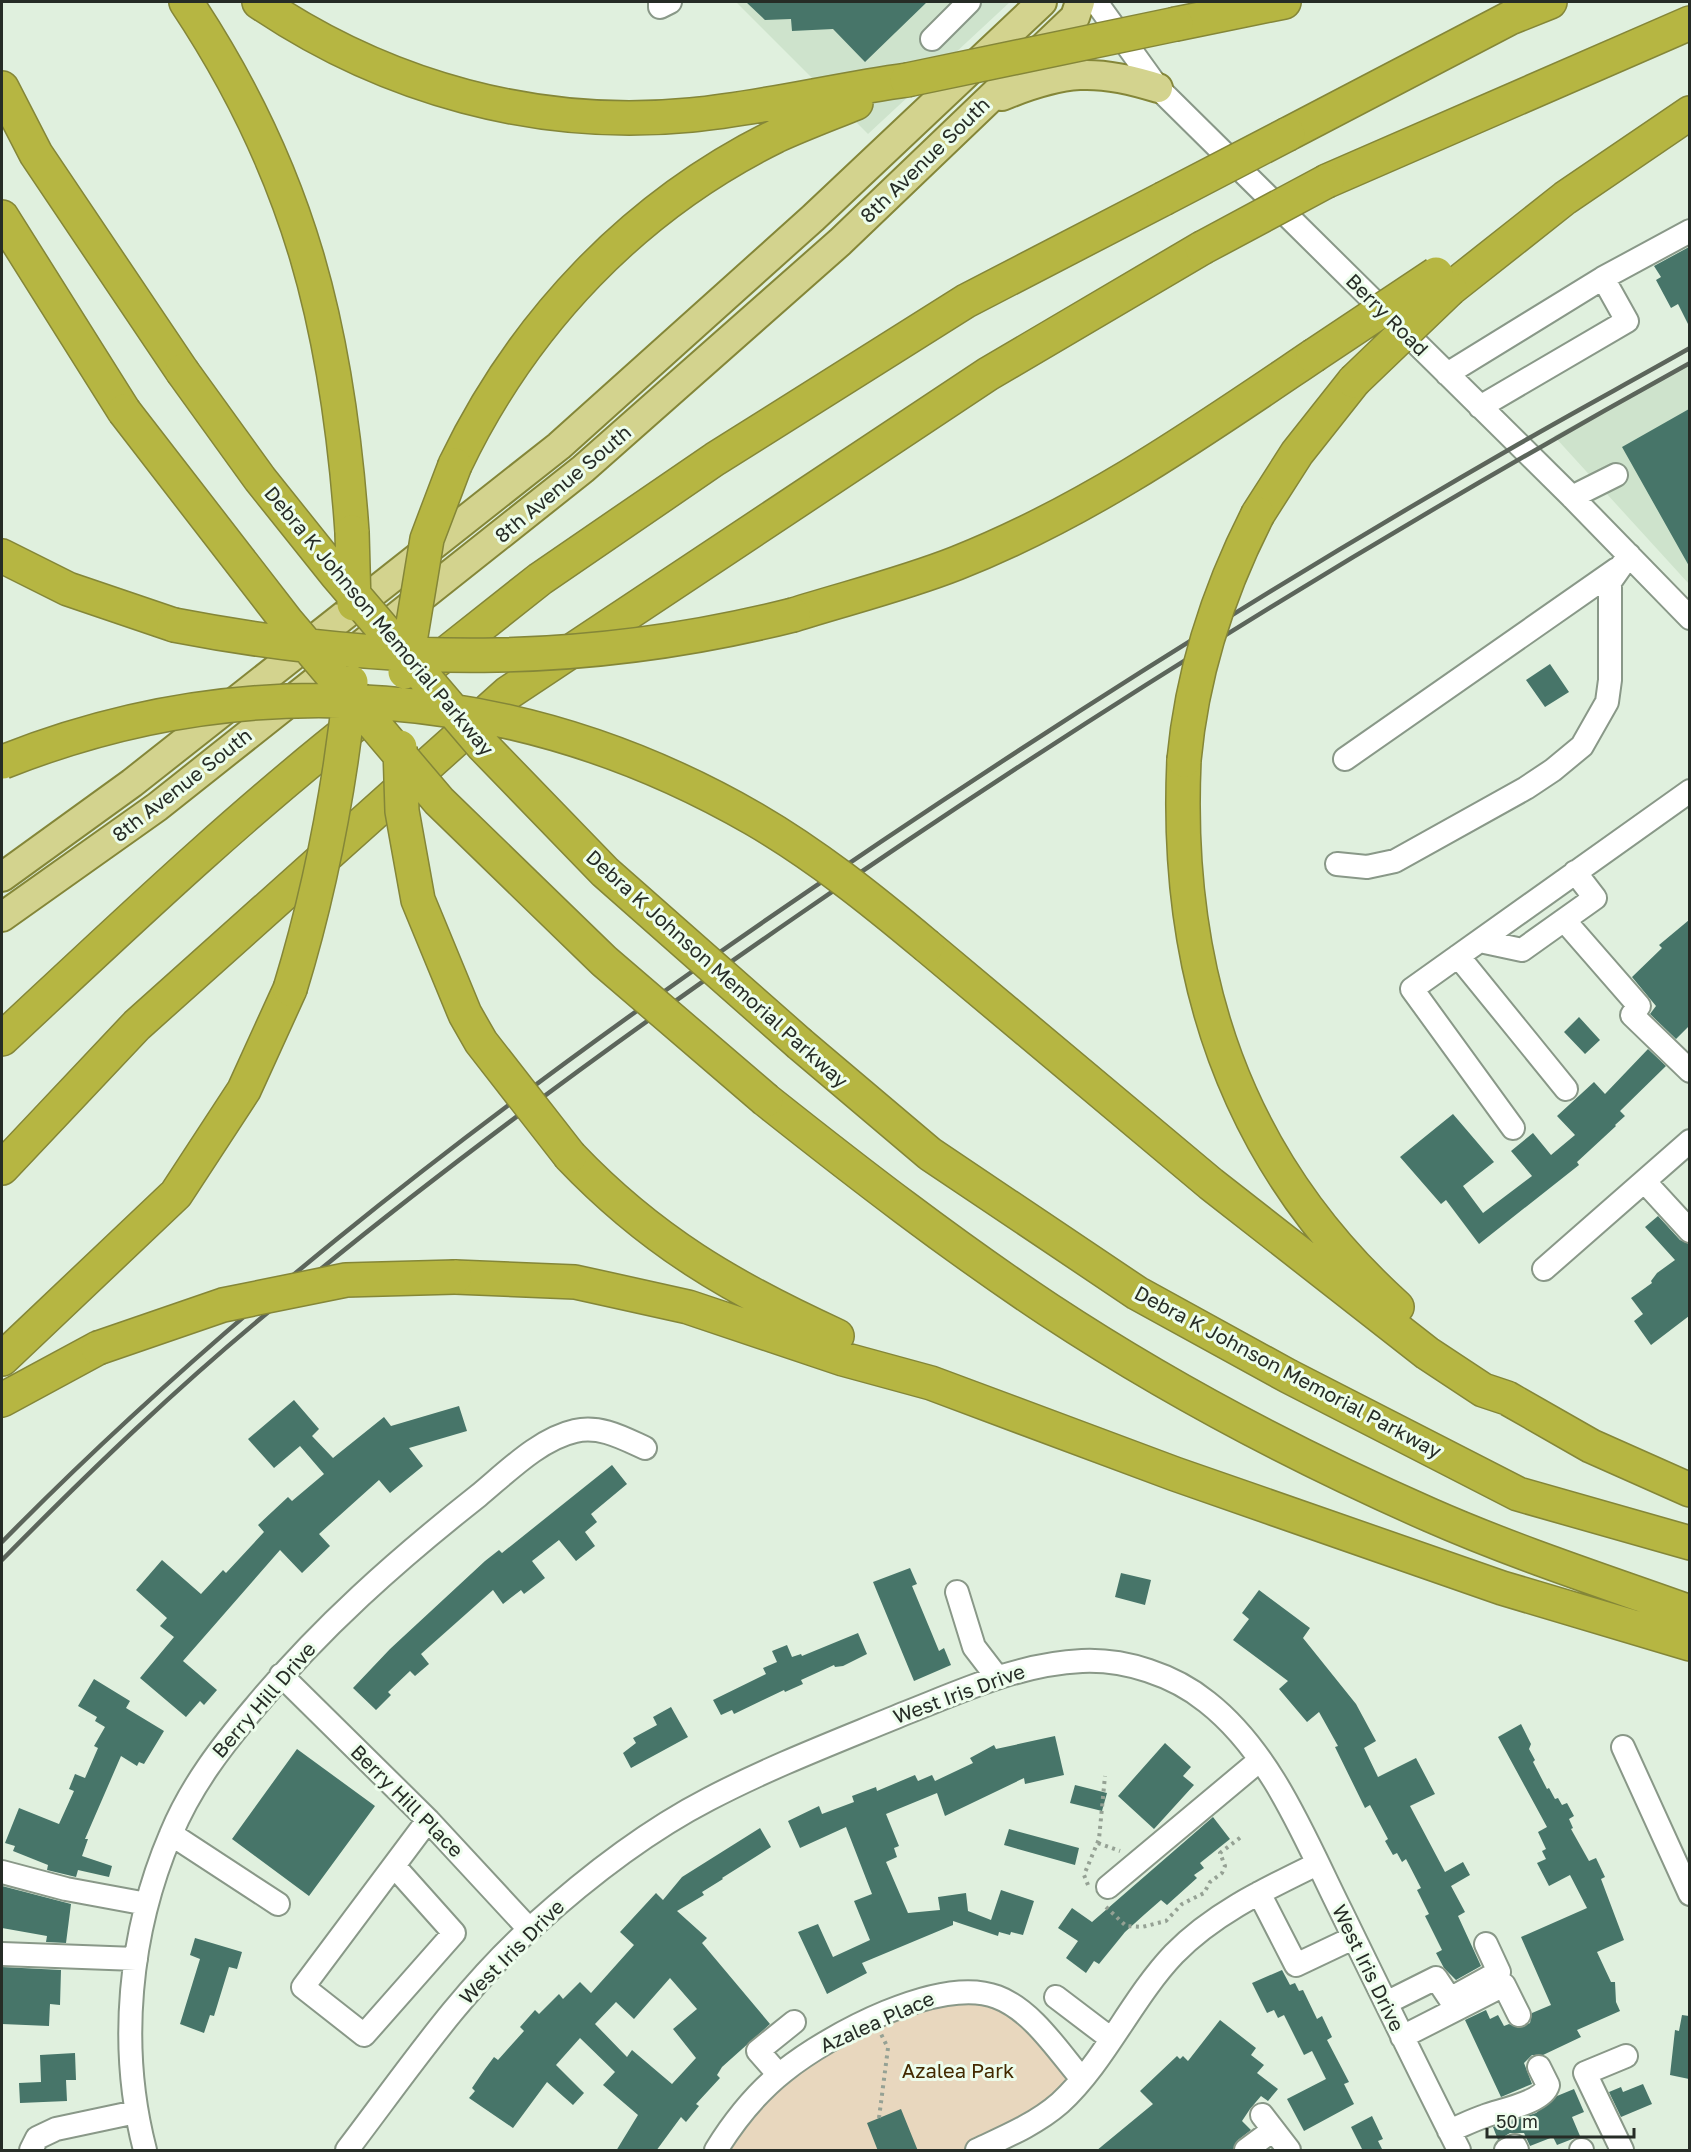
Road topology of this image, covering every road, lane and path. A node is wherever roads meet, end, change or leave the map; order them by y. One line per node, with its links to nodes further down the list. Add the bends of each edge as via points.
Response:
1 (186, 2): 48 (highway, bridge, via 261,132 291,202 306,248 336,380 352,532 354,633 344,748 321,876 291,989 244,1090 176,1194)
2 (260, 2): 13 (highway, via 331,45 391,72 450,93 534,112 626,118 688,116)
3 (660, 2): 4 (street, via 660,7)
4 (670, 2)
5 (969, 2): 12 (street)
6 (1042, 2): 34 (main road, 8th Avenue South, via 813,218 559,446 132,783)
7 (1080, 2): 16 (main road, 8th Avenue South, via 1075,17)
8 (1096, 2): 15 (street, Berry Road)
9 (1284, 2): 13 (highway, bridge)
10 (1550, 2): 39 (highway, bridge, via 1510,18 966,302 715,459 540,579 296,771)
11 (1689, 23): 44 (highway, bridge, via 1327,182 1202,248 988,375 508,693 137,1025)
12 (932, 39)
13 (907, 80): 49 (highway, bridge, via 796,127 699,180 631,232 566,295 529,341 481,413 454,465 427,539 399,722 402,811 418,900 465,1014 481,1042 570,1156 628,1213 685,1256 741,1290)
14 (2, 88): 54 (highway, Debra K Johnson Memorial Parkway, bridge, via 36,154 260,479 483,746 605,872 894,1126 1137,1293 1288,1376 1518,1494)
15 (1158, 88): 16 (main road, via 1100,73 1065,75 1037,81); 22 (street, Berry Road)
16 (986, 103): 35 (main road, 8th Avenue South, via 840,242 584,469 157,807)
17 (1689, 113): 21 (highway)
18 (2, 218): 56 (highway, bridge, via 124,411 288,623 439,801 604,961 766,1100 994,1272 1111,1348 1225,1415 1440,1519)
19 (1689, 231): 20 (street)
20 (1603, 278): 22 (street); 23 (street, via 1627,321)
21 (1443, 282): 26 (highway, bridge, via 1313,356 1169,454 1069,512 957,564 793,615 725,631 633,646 495,657 327,649 174,625 68,589); 50 (highway, bridge, via 1354,381 1297,453 1258,514 1226,582 1200,660 1189,713 1182,851 1193,946 1215,1029 1249,1114 1299,1197 1354,1266 1407,1316 1490,1379)
22 (1447, 374): 23 (street, Berry Road)
23 (1480, 407): 25 (street, Berry Road)
24 (1616, 475): 25 (street)
25 (1572, 497): 27 (street, Berry Road)
26 (2, 556)
27 (1623, 562): 28 (street, Berry Road); 29 (street); 32 (street, via 1610,582 1606,702 1582,746 1526,788 1395,861 1367,867)
28 (1688, 615)
29 (1345, 759)
30 (2, 763): 50 (highway, bridge, via 124,723 174,713 248,703 324,699 394,703 518,723 635,760 724,802 814,857 1355,1299 1483,1390)
31 (1688, 795): 33 (street)
32 (1337, 864)
33 (1575, 872): 36 (street, via 1594,898); 37 (street)
34 (2, 877)
35 (2, 917)
36 (1564, 920): 37 (street, via 1522,950); 40 (street, via 1639,1006 1632,1015)
37 (1480, 940): 38 (street)
38 (1458, 956): 41 (street); 42 (street, via 1412,989)
39 (2, 1039)
40 (1687, 1064)
41 (1566, 1089)
42 (1513, 1128)
43 (1689, 1141): 45 (street)
44 (2, 1168)
45 (1645, 1182): 46 (street); 47 (street)
46 (1689, 1231)
47 (1544, 1269)
48 (2, 1359)
49 (931, 1383): 51 (highway, bridge, via 646,1296 575,1282 455,1277 346,1280 234,1302 98,1348); 57 (highway, via 1479,1581)
50 (1507, 1398): 53 (highway, via 1591,1446)
51 (2, 1400)
52 (645, 1448): 58 (street, Berry Hill Drive, via 594,1430 575,1431 552,1440 376,1581)
53 (1689, 1490)
54 (1689, 1543)
55 (957, 1592): 59 (street, via 974,1647)
56 (1689, 1612)
57 (1689, 1644)
58 (281, 1675): 62 (street, Berry Hill Place); 63 (street, Berry Hill Drive, via 212,1759)
59 (997, 1677): 61 (street, West Iris Drive, via 1037,1666 1081,1661 1101,1661 1150,1672 1180,1684 1208,1703); 72 (street, West Iris Drive, via 781,1765 709,1799 607,1866)
60 (1623, 1747): 69 (street)
61 (1260, 1760): 64 (street, West Iris Drive); 67 (street)
62 (428, 1820): 65 (street); 72 (street, Berry Hill Place)
63 (171, 1834): 70 (street, Berry Hill Drive); 71 (street)
64 (1317, 1864): 68 (street); 73 (street, West Iris Drive)
65 (394, 1867): 65 (street, via 303,1987 364,2035 454,1933)
66 (2, 1872): 70 (street)
67 (1108, 1887)
68 (1259, 1893): 73 (street, via 1296,1965); 83 (street, via 1226,1912 1174,1955)
69 (1689, 1894)
70 (147, 1904): 76 (street, Berry Hill Drive)
71 (278, 1904)
72 (529, 1929): 93 (street, West Iris Drive, via 442,2023)
73 (1353, 1938): 77 (street, West Iris Drive)
74 (1486, 1944): 77 (street, via 1499,1972 1450,1999 1436,1978)
75 (2, 1954): 76 (street)
76 (136, 1959): 88 (street, Berry Hill Drive, via 130,2068)
77 (1386, 2003): 82 (street, West Iris Drive)
78 (1519, 2015): 82 (street, via 1504,1985)
79 (794, 2022): 86 (street, via 758,2051)
80 (1033, 2023): 83 (street, via 1062,1990); 86 (street, Azalea Place, via 997,1997 966,1990 946,1992 830,2040); 87 (street, Azalea Place)
81 (879, 2029): 89 (path, via 888,2048)
82 (1402, 2037): 90 (street, West Iris Drive)
83 (1110, 2038): 87 (street)
84 (1626, 2056): 100 (street, via 1585,2073)
85 (1539, 2067): 90 (street, via 1548,2085 1543,2094 1504,2112 1486,2115)
86 (779, 2075): 94 (street, Azalea Place, via 746,2108)
87 (1082, 2079): 95 (street, via 1060,2103 1033,2122)
88 (136, 2112): 91 (street, via 56,2128 37,2138); 92 (street, Berry Hill Drive)
89 (879, 2118)
90 (1454, 2141)
91 (31, 2151)
92 (145, 2151)
93 (347, 2151)
94 (716, 2151)
95 (976, 2151)
96 (1246, 2151): 97 (street, via 1268,2122)
97 (1289, 2151)
98 (1506, 2151): 99 (street, via 1515,2146)
99 (1516, 2151)
100 (1622, 2151)

